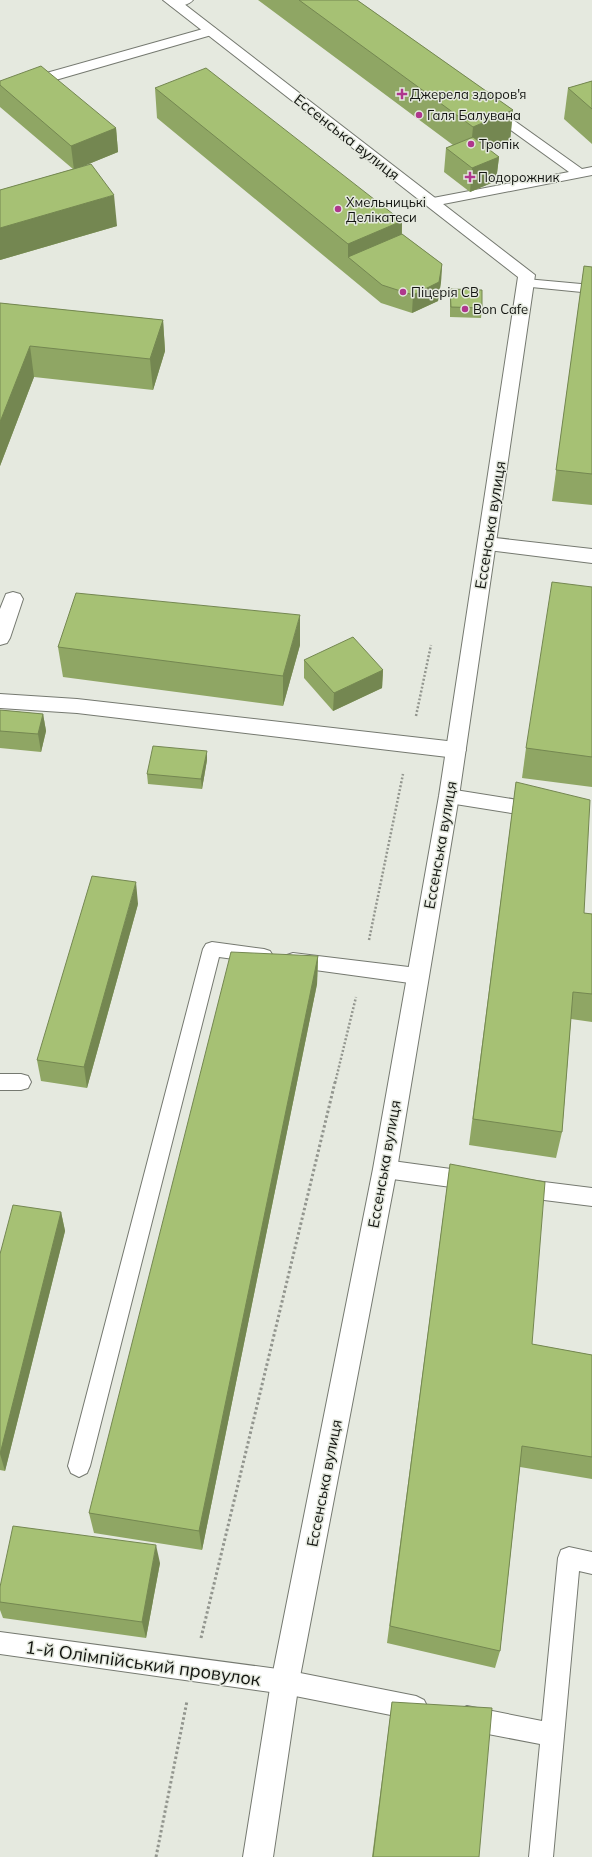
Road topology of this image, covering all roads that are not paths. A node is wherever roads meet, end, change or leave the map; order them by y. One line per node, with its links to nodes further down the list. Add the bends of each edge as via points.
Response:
1 (177, 1): 2 (street, Ессенська вулиця)
2 (210, 31): 3 (street); 7 (street, Ессенська вулиця)
3 (0, 91)
4 (482, 103): 6 (lane)
5 (592, 171): 6 (lane)
6 (579, 173): 7 (lane)
7 (433, 202): 8 (street, Ессенська вулиця, via 528,275)
8 (526, 283): 9 (lane); 10 (street, Ессенська вулиця)
9 (592, 289)
10 (487, 544): 11 (street); 15 (street, Ессенська вулиця)
11 (592, 556)
12 (13, 599): 13 (street)
13 (0, 638)
14 (0, 701): 15 (street, via 76,706)
15 (456, 750): 16 (street, Ессенська вулиця)
16 (449, 796): 17 (lane); 18 (street, Ессенська вулиця)
17 (554, 813)
18 (417, 976): 21 (street, Ессенська вулиця); 23 (lane, via 212,949)
19 (0, 1082): 20 (lane)
20 (22, 1082)
21 (384, 1169): 22 (lane); 26 (street, Ессенська вулиця)
22 (592, 1198)
23 (79, 1466)
24 (592, 1563): 27 (lane, via 569,1558)
25 (0, 1643): 26 (lane, 1-й Олімпійський провулок)
26 (285, 1682): 27 (lane, 1-й Олімпійський провулок); 28 (street, Ессенська вулиця)
27 (553, 1735): 29 (lane)
28 (258, 1857)
29 (541, 1857)

